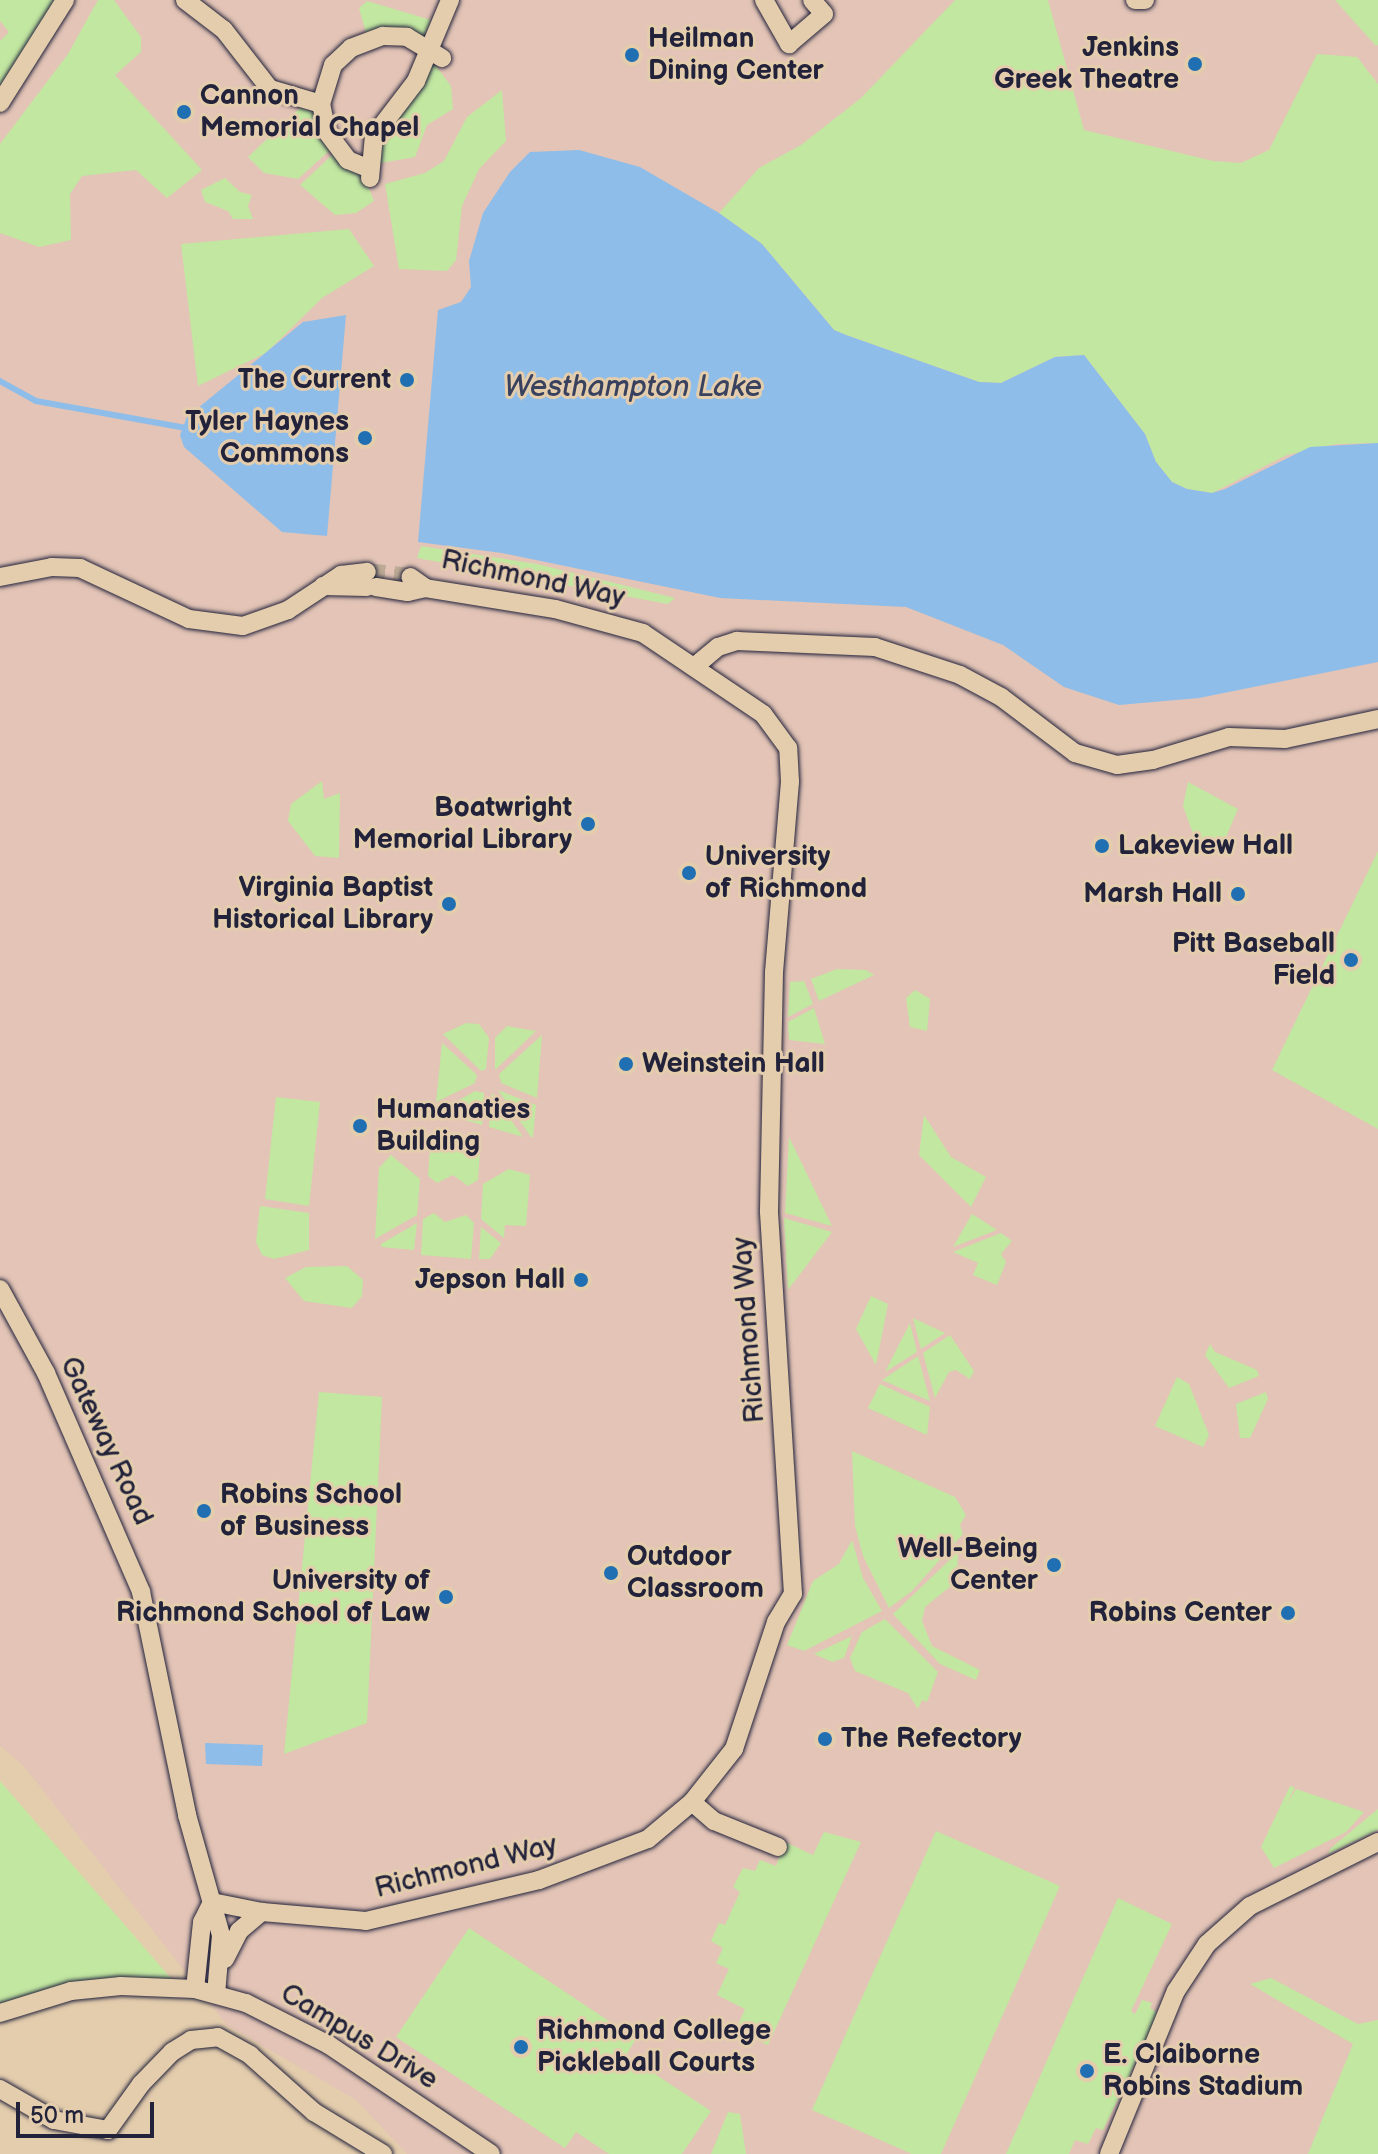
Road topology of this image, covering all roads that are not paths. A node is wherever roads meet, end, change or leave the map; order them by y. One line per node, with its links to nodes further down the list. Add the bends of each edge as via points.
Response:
1 (65, 0): 9 (street)
2 (185, 0): 10 (street, via 224,30 270,89)
3 (450, 0): 8 (street)
4 (764, 0): 5 (street, via 789,44 824,14)
5 (812, 0)
6 (1135, 0): 7 (street)
7 (1145, 0)
8 (435, 53): 10 (street, via 396,35 364,41 333,65); 10 (street, via 374,136 370,174 330,141)
9 (0, 103)
10 (321, 104)
11 (0, 577): 12 (street, Richmond Way, via 52,567 80,568 189,619 234,626 273,617 341,575 619,623)
12 (694, 667): 13 (street, via 718,647 737,641 875,647 960,675 1001,697 1075,753 1117,765 1229,737 1285,739); 15 (street, Richmond Way, via 774,724 790,762 774,972 769,1211 793,1594 776,1622 734,1749)
13 (1378, 719)
14 (0, 1289): 18 (street, Gateway Road, via 46,1373 137,1578 179,1781)
15 (692, 1802): 17 (street, via 714,1821); 19 (street, Richmond Way, via 648,1839 532,1882 366,1921)
16 (1378, 1842): 27 (street, via 1250,1906 1207,1944 1176,1991)
17 (778, 1847)
18 (212, 1902): 19 (street, Richmond Way); 20 (street, Gateway Road, via 221,1935); 21 (street, via 202,1922)
19 (262, 1912): 20 (street, Gateway Road, via 239,1931)
20 (220, 1970): 22 (street, Gateway Road)
21 (195, 1989): 22 (street, Campus Drive); 23 (street, Campus Drive, via 96,1988)
22 (216, 1994): 26 (street, Campus Drive, via 249,2004 329,2045)
23 (0, 2013)
24 (0, 2089): 25 (street, via 54,2120 108,2130 172,2052 191,2040 218,2037 250,2055 314,2112)
25 (383, 2154)
26 (491, 2154)
27 (1109, 2154)

